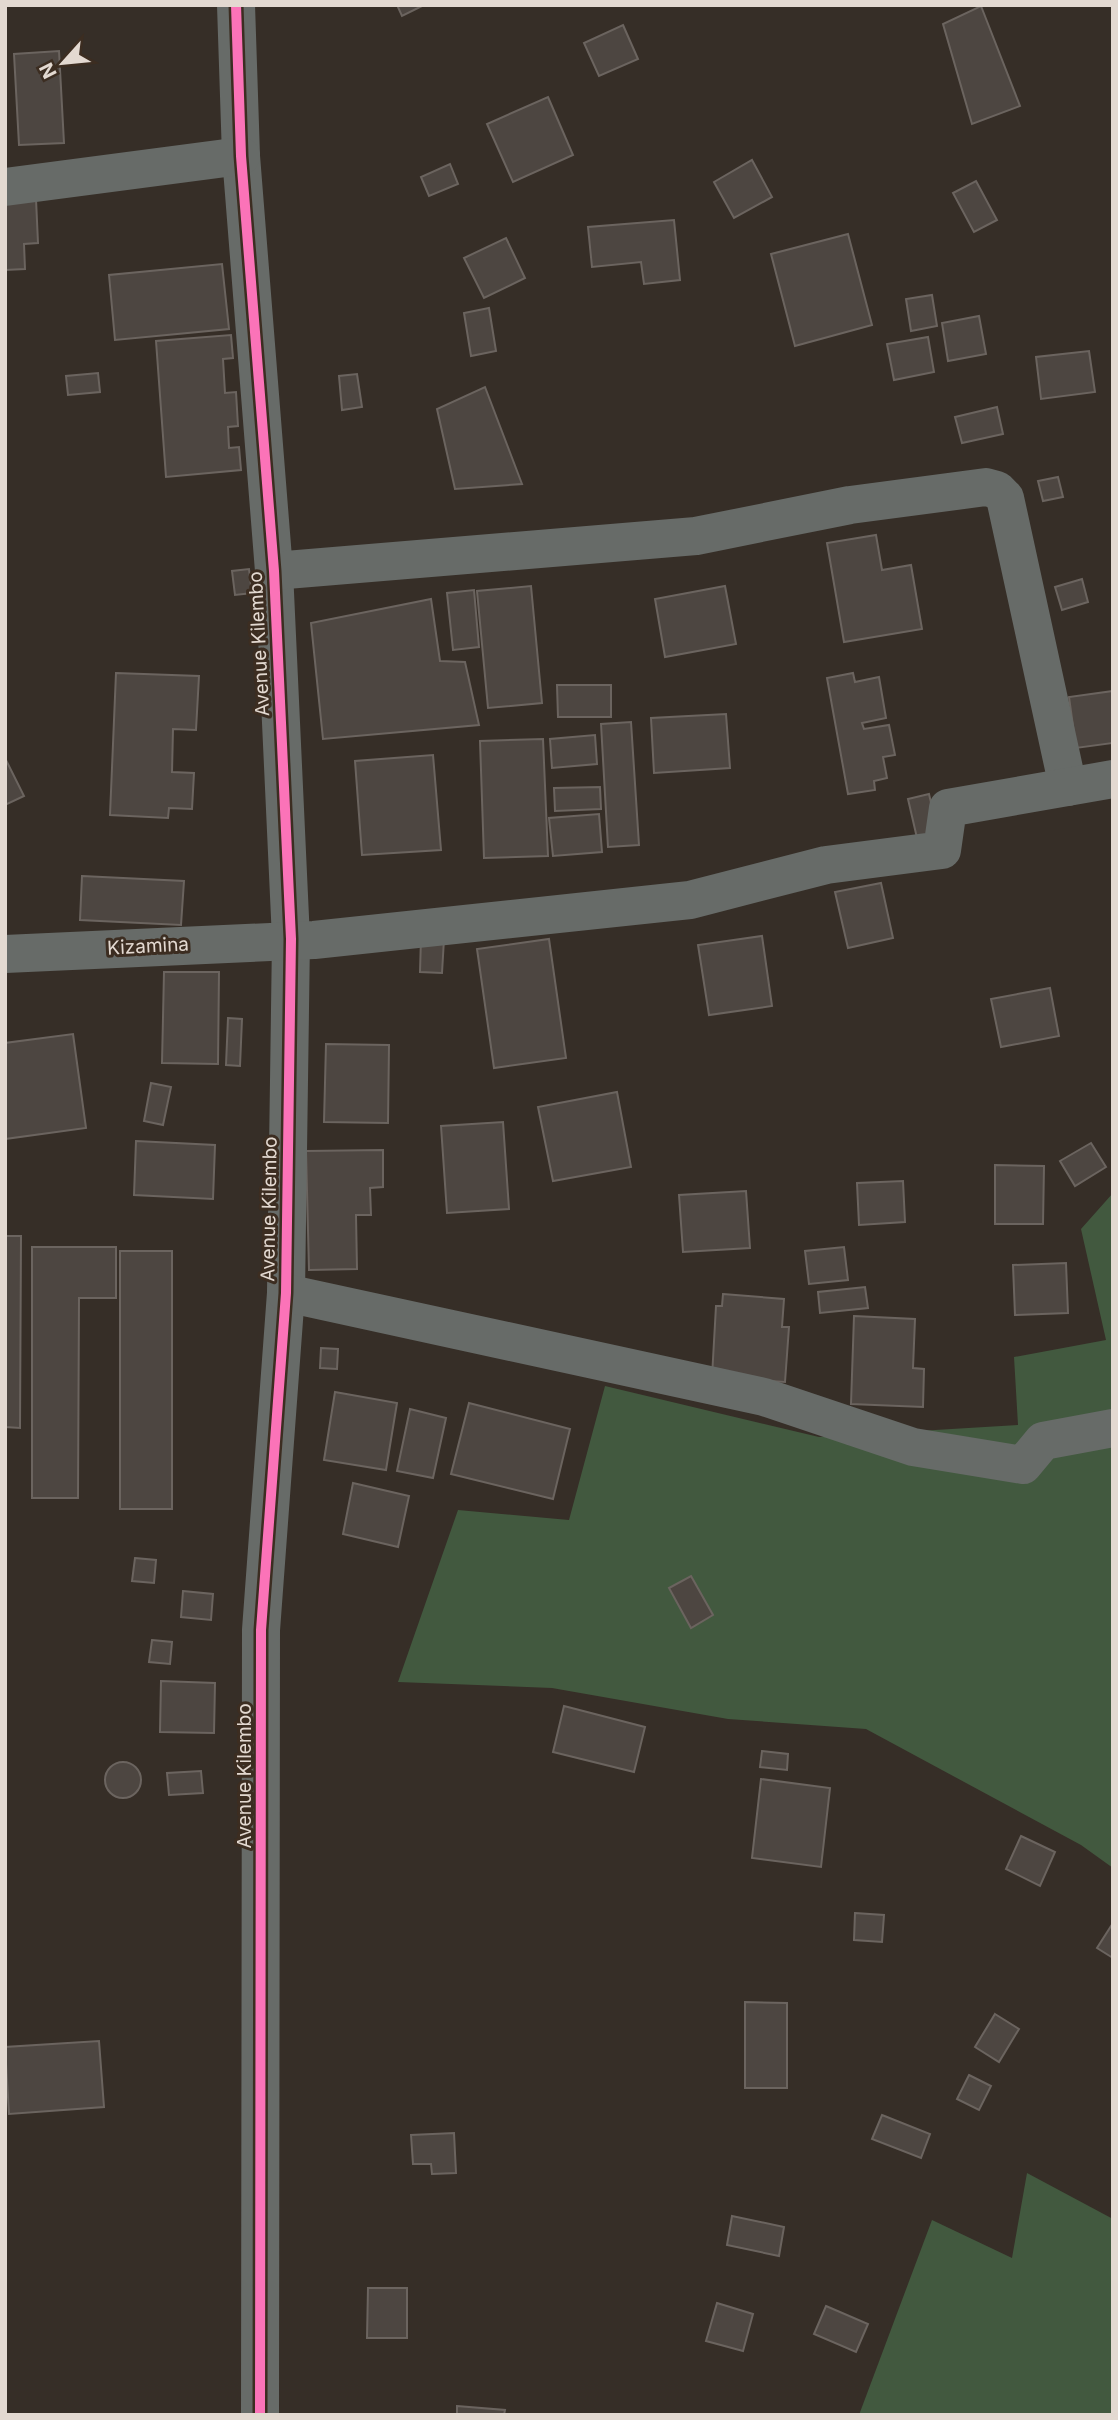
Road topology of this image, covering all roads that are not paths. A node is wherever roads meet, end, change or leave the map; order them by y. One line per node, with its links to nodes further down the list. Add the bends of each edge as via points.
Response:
1 (236, 5): 2 (street, Avenue Kilembo)
2 (241, 156): 3 (street); 4 (street, Avenue Kilembo)
3 (5, 187)
4 (274, 571): 6 (street, via 696,536 850,505 997,489 1005,498); 7 (street, Avenue Kilembo)
5 (1113, 779): 6 (street)
6 (1068, 787): 7 (street, Kizamina, via 948,808 942,850 825,865 690,901)
7 (292, 939): 8 (street, Kizamina); 9 (street, Avenue Kilembo)
8 (5, 954)
9 (286, 1293): 10 (street, via 764,1397 913,1447 1023,1465 1043,1441); 11 (street, Avenue Kilembo, via 261,1630)
10 (1113, 1428)
11 (260, 2415)

